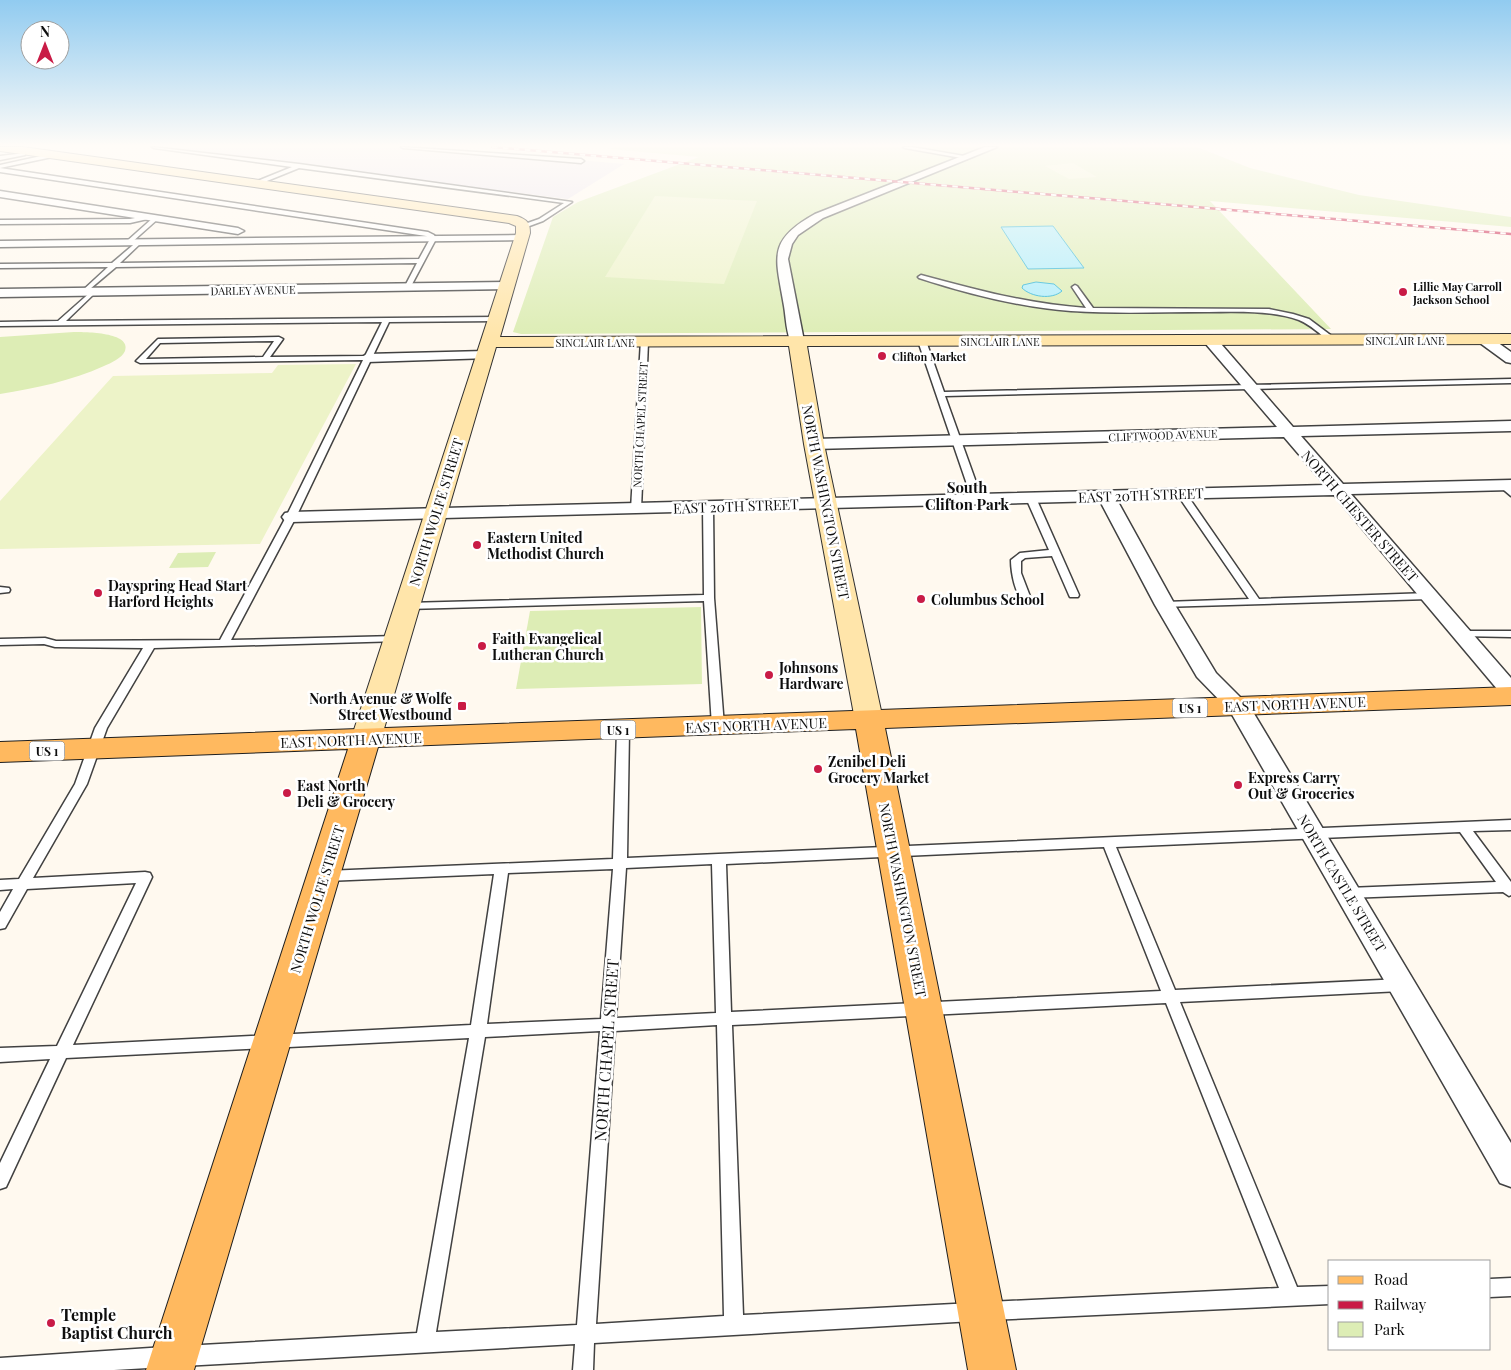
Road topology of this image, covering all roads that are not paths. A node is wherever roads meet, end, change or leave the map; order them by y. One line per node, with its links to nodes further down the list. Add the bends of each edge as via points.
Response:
1 (113, 211): 6 (street)
2 (279, 211): 9 (lane, via 428,234)
3 (460, 211): 8 (main road, via 512,219)
4 (555, 211): 8 (lane)
5 (832, 211): 33 (street, via 794,234 784,248 782,259)
6 (153, 217): 7 (lane, via 130,221); 10 (street); 11 (lane)
7 (0, 222)
8 (523, 232): 9 (street); 17 (main road, NORTH WOLFE STREET)
9 (433, 239): 10 (street); 13 (lane)
10 (300, 240): 11 (street)
11 (134, 242): 12 (street); 14 (lane)
12 (0, 244)
13 (422, 261): 14 (lane); 19 (lane)
14 (114, 265): 15 (lane); 20 (lane)
15 (0, 266)
16 (921, 276): 22 (lane, via 1000,299)
17 (506, 286): 19 (street, DARLEY AVENUE); 23 (main road, NORTH WOLFE STREET)
18 (1075, 287): 22 (lane)
19 (407, 288): 20 (street, DARLEY AVENUE)
20 (88, 292): 21 (street, DARLEY AVENUE); 26 (lane)
21 (0, 293)
22 (1091, 310): 28 (lane, via 1278,312 1303,319)
23 (496, 318): 24 (lane); 34 (main road, NORTH WOLFE STREET)
24 (387, 319): 26 (lane); 35 (lane)
25 (0, 324): 26 (lane)
26 (60, 324)
27 (1210, 340): 28 (main road, SINCLAIR LANE); 31 (main road, SINCLAIR LANE); 39 (street, NORTH CHESTER STREET)
28 (1333, 340): 29 (main road, SINCLAIR LANE)
29 (1485, 340): 30 (main road, SINCLAIR LANE); 37 (street)
30 (1511, 340)
31 (922, 341): 33 (main road, SINCLAIR LANE); 40 (lane)
32 (644, 342): 33 (main road, SINCLAIR LANE); 34 (main road, SINCLAIR LANE); 53 (lane, NORTH CHAPEL STREET)
33 (797, 342): 44 (main road, NORTH WASHINGTON STREET)
34 (487, 349): 35 (street, SINCLAIR LANE); 54 (main road, NORTH WOLFE STREET)
35 (367, 358): 36 (lane); 55 (lane)
36 (265, 359): 36 (lane, via 279,339 158,341 140,361)
37 (1511, 359)
38 (1511, 381): 39 (lane)
39 (1250, 387): 40 (lane); 42 (street, NORTH CHESTER STREET)
40 (940, 394): 43 (lane)
41 (1511, 426): 42 (street, CLIFTWOOD AVENUE)
42 (1288, 432): 43 (street, CLIFTWOOD AVENUE); 46 (street, NORTH CHESTER STREET)
43 (956, 440): 44 (street, CLIFTWOOD AVENUE); 50 (lane)
44 (814, 444): 51 (main road, NORTH WASHINGTON STREET)
45 (1508, 488): 46 (street, EAST 20TH STREET)
46 (1338, 490): 47 (street, EAST 20TH STREET); 58 (street, NORTH CHESTER STREET)
47 (1182, 494): 48 (street, EAST 20TH STREET); 61 (lane)
48 (1106, 496): 49 (street, EAST 20TH STREET); 62 (street, NORTH CASTLE STREET)
49 (1031, 498): 50 (street, EAST 20TH STREET); 56 (lane)
50 (977, 499): 51 (street, EAST 20TH STREET)
51 (826, 503): 52 (street, EAST 20TH STREET); 73 (main road, NORTH WASHINGTON STREET)
52 (708, 507): 53 (street, EAST 20TH STREET); 59 (lane)
53 (636, 509): 54 (street, EAST 20TH STREET)
54 (435, 514): 55 (street, EAST 20TH STREET); 63 (main road, NORTH WOLFE STREET)
55 (291, 517): 68 (lane)
56 (1055, 552): 57 (lane); 60 (lane, via 1023,555 1016,560 1016,572)
57 (1074, 595)
58 (1429, 596): 61 (lane); 64 (street, NORTH CHESTER STREET)
59 (709, 598): 63 (lane); 74 (lane)
60 (1026, 598)
61 (1256, 602): 62 (lane)
62 (1165, 605): 72 (street, NORTH CASTLE STREET, via 1208,677)
63 (407, 606): 66 (main road, NORTH WOLFE STREET)
64 (1462, 634): 65 (lane); 70 (street, NORTH CHESTER STREET)
65 (1511, 634)
66 (397, 639): 68 (lane); 76 (main road, NORTH WOLFE STREET)
67 (0, 642): 69 (lane)
68 (224, 643): 69 (lane)
69 (150, 644): 77 (lane, via 101,728)
70 (1511, 691)
71 (1511, 696): 72 (main road, EAST NORTH AVENUE / US 1)
72 (1239, 706): 73 (main road, EAST NORTH AVENUE / US 1); 81 (street, NORTH CASTLE STREET)
73 (869, 720): 74 (main road, EAST NORTH AVENUE / US 1); 83 (main road, NORTH WASHINGTON STREET)
74 (718, 726): 75 (main road, EAST NORTH AVENUE / US 1)
75 (623, 730): 76 (main road, EAST NORTH AVENUE / US 1); 85 (lane, NORTH CHAPEL STREET)
76 (366, 739): 77 (main road, EAST NORTH AVENUE / US 1); 87 (main road, NORTH WOLFE STREET)
77 (95, 749): 78 (main road, EAST NORTH AVENUE / US 1); 88 (lane, via 81,784)
78 (0, 752)
79 (1511, 825): 80 (lane)
80 (1463, 827): 81 (lane); 90 (lane)
81 (1312, 833): 82 (lane); 91 (street, NORTH CASTLE STREET)
82 (1108, 842): 83 (lane); 94 (lane)
83 (894, 852): 84 (lane); 95 (main road, NORTH WASHINGTON STREET)
84 (720, 859): 85 (lane); 96 (lane)
85 (620, 863): 86 (lane); 97 (lane, NORTH CHAPEL STREET)
86 (502, 868): 87 (lane); 98 (lane)
87 (324, 876): 99 (main road, NORTH WOLFE STREET)
88 (23, 884): 89 (lane); 92 (lane); 100 (lane, via 145,877)
89 (0, 885)
90 (1509, 889): 91 (lane)
91 (1348, 893): 93 (street, NORTH CASTLE STREET)
92 (0, 924)
93 (1402, 984): 94 (lane); 102 (street, NORTH CASTLE STREET)
94 (1170, 996): 95 (lane); 107 (lane)
95 (923, 1009): 96 (lane); 108 (main road, NORTH WASHINGTON STREET)
96 (725, 1018): 97 (lane); 109 (lane)
97 (608, 1024): 98 (lane); 110 (lane, NORTH CHAPEL STREET)
98 (478, 1031): 99 (lane); 111 (lane)
99 (272, 1041): 100 (lane); 112 (main road, NORTH WOLFE STREET)
100 (62, 1052): 101 (lane); 103 (lane)
101 (0, 1055)
102 (1511, 1172)
103 (0, 1181)
104 (1511, 1287): 105 (lane)
105 (1491, 1288)
106 (1328, 1295): 107 (lane)
107 (1292, 1297): 108 (lane)
108 (981, 1312): 109 (lane); 115 (main road, NORTH WASHINGTON STREET)
109 (734, 1325): 110 (lane)
110 (586, 1332): 111 (lane); 114 (lane, NORTH CHAPEL STREET)
111 (424, 1341): 112 (lane)
112 (172, 1363): 113 (lane)
113 (0, 1368)
114 (583, 1370)
115 (992, 1370)

